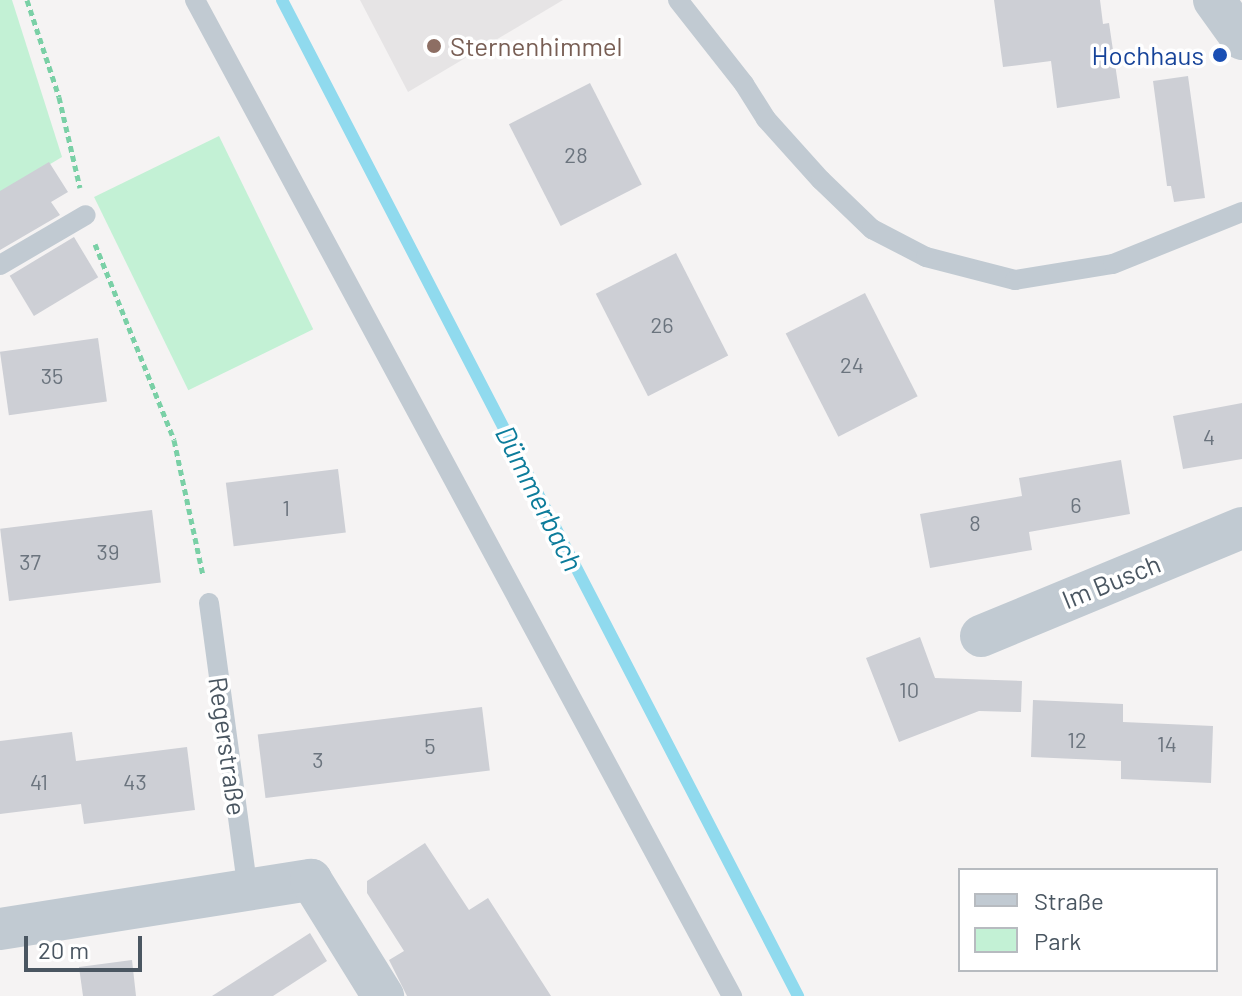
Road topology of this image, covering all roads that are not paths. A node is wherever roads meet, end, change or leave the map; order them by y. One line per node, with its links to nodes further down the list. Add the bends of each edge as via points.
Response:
1 (195, 0): 14 (lane)
2 (678, 0): 5 (lane, via 766,119 821,180 872,229 926,257 1015,280 1113,264)
3 (1214, 0): 4 (street)
4 (1242, 39)
5 (1242, 212)
6 (86, 215): 7 (lane)
7 (0, 265)
8 (1242, 528): 10 (street, Im Busch)
9 (209, 603): 11 (lane, Regerstraße)
10 (981, 636)
11 (248, 890): 12 (street); 13 (street, via 311,880)
12 (0, 929)
13 (383, 996)
14 (732, 996)

